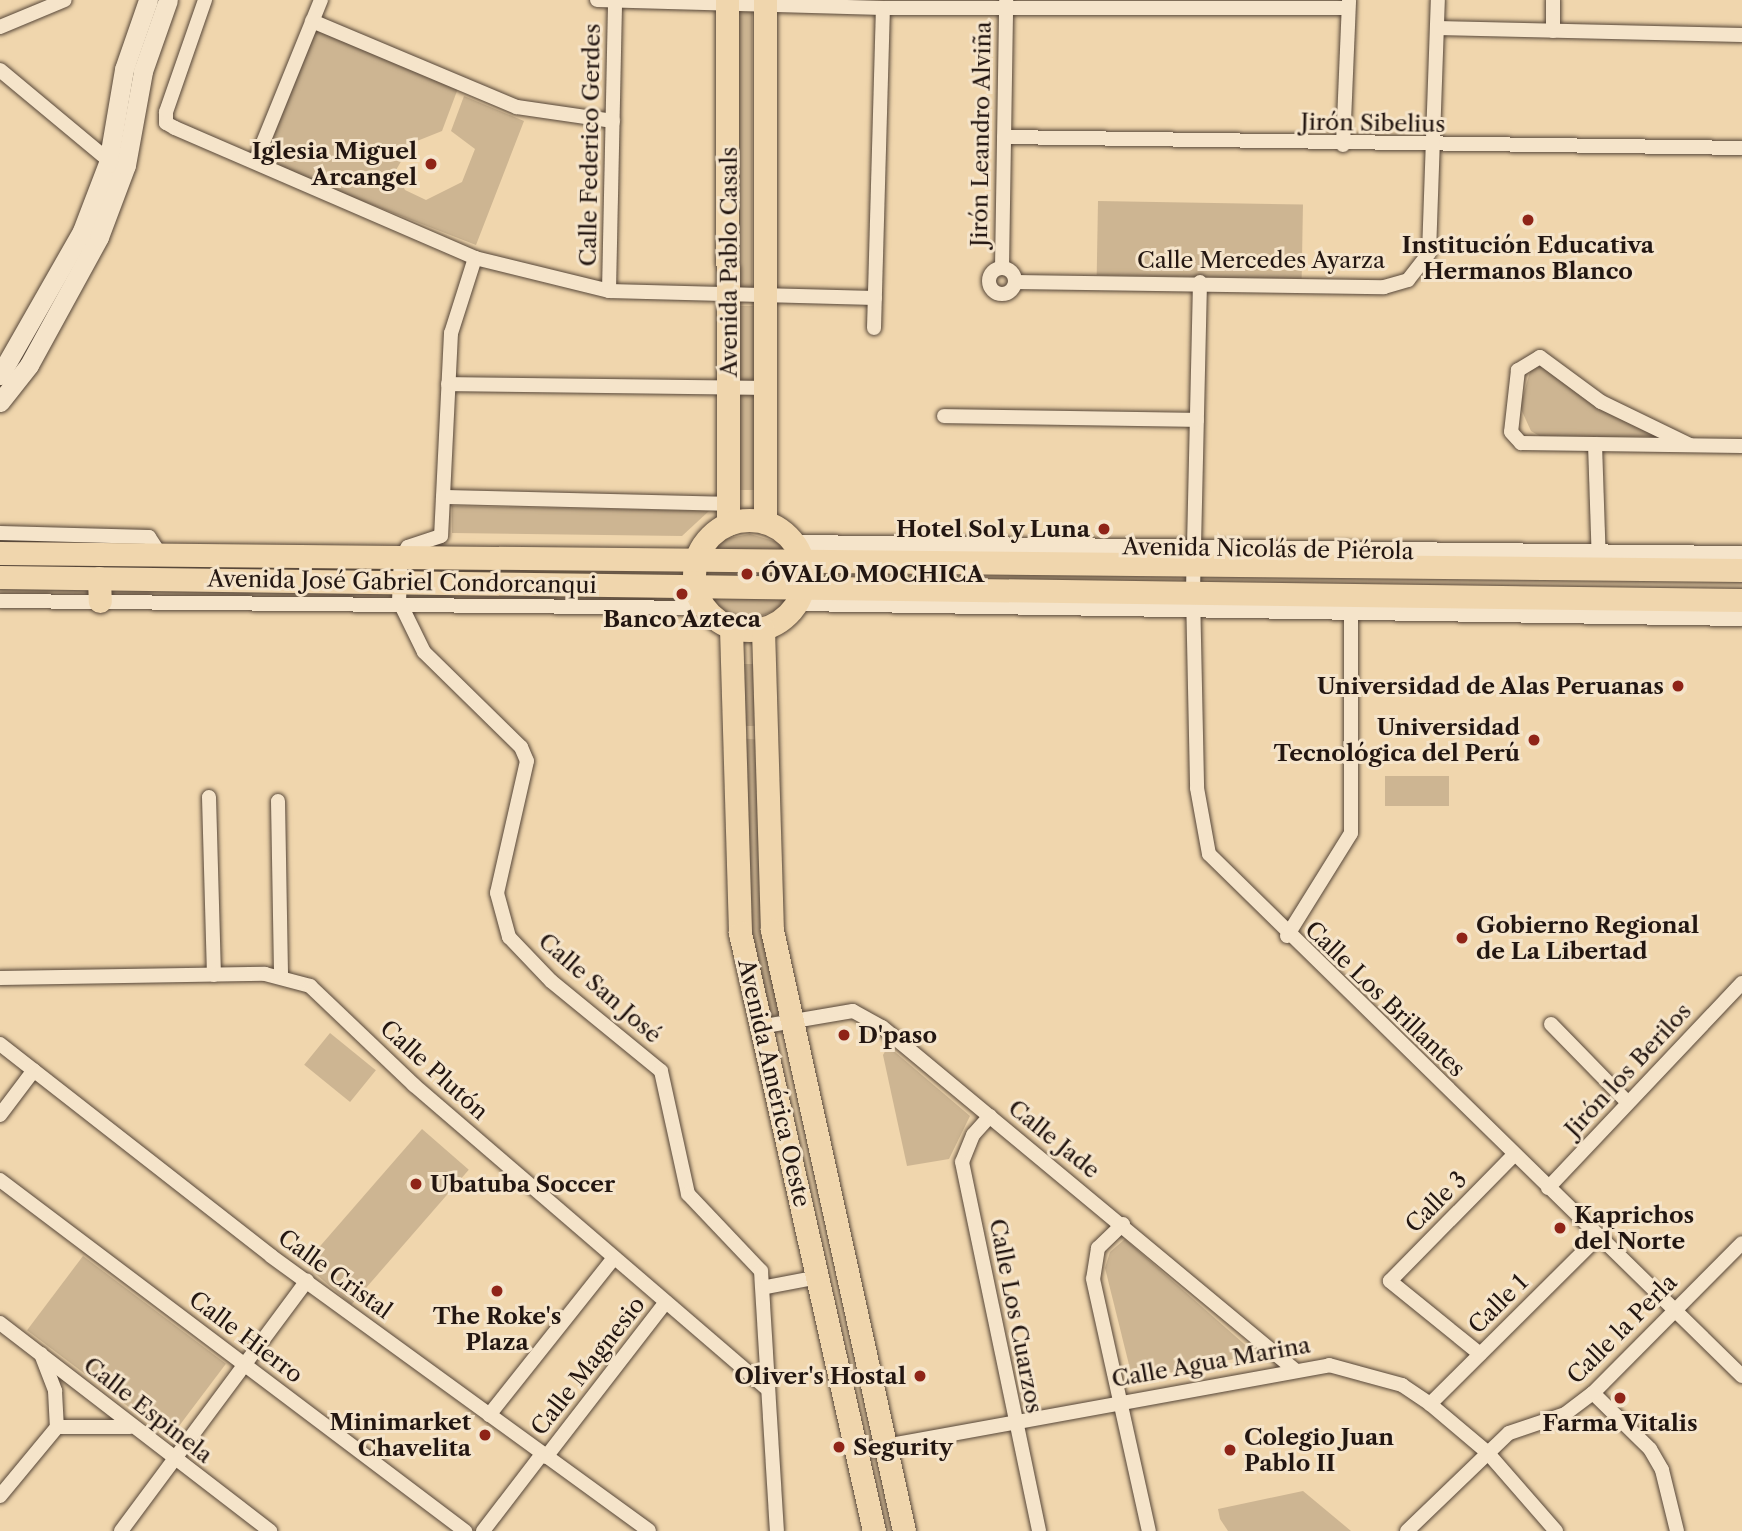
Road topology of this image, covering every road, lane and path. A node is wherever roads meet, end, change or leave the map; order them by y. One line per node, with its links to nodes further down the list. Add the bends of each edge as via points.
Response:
1 (65, 0): 16 (street)
2 (168, 0): 27 (main road)
3 (205, 0): 26 (street, via 166,123)
4 (321, 0): 15 (street)
5 (597, 0): 9 (street)
6 (1438, 0): 17 (street, Calle Mercedes Ayarza)
7 (1553, 0): 18 (street)
8 (145, 2): 27 (main road, via 124,69)
9 (615, 2): 10 (street); 21 (street, Calle Federico Gerdes)
10 (727, 2): 11 (street); 33 (main road, Avenida Pablo Casals)
11 (765, 2): 14 (street); 34 (main road, Avenida Pablo Casals)
12 (1006, 4): 13 (street); 14 (street); 22 (street, Jirón Leandro Alviña)
13 (1348, 4): 23 (street)
14 (883, 8): 35 (street)
15 (312, 21): 21 (street, via 517,107); 26 (street)
16 (0, 27)
17 (1437, 28): 18 (street); 24 (street, Calle Mercedes Ayarza)
18 (1553, 31): 19 (street)
19 (1742, 35)
20 (0, 70): 27 (street)
21 (613, 121): 32 (street, Calle Federico Gerdes)
22 (1004, 137): 23 (street, Jirón Sibelius); 29 (street, Jirón Leandro Alviña)
23 (1343, 145): 24 (street, Jirón Sibelius)
24 (1437, 147): 25 (street, Jirón Sibelius); 31 (street, Calle Mercedes Ayarza, via 1429,253 1408,280 1384,287)
25 (1742, 148)
26 (257, 160): 28 (street)
27 (117, 166): 37 (main road, via 49,296); 41 (main road, via 64,304)
28 (475, 258): 32 (street); 38 (street, via 452,333)
29 (1002, 268): 30 (street); 30 (street, Jirón Leandro Alviña, via 990,276 992,291 1007,293)
30 (1015, 282): 31 (street, Calle Mercedes Ayarza)
31 (1200, 282): 43 (street, Calle Los Brillantes)
32 (609, 290): 33 (street)
33 (729, 296): 34 (street); 39 (main road, Avenida Pablo Casals)
34 (763, 297): 35 (street); 40 (main road, Avenida Pablo Casals)
35 (875, 298): 36 (street)
36 (874, 328)
37 (0, 375)
38 (448, 384): 39 (street); 47 (street)
39 (730, 388): 40 (street); 48 (main road, Avenida Pablo Casals)
40 (763, 388): 49 (main road, Avenida Pablo Casals)
41 (0, 402)
42 (944, 416): 43 (street)
43 (1197, 419): 56 (street, Calle Los Brillantes)
44 (1595, 444): 45 (street); 45 (street, via 1521,443 1511,432 1510,399 1525,363 1540,357 1601,401); 58 (street)
45 (1690, 445): 46 (street)
46 (1742, 446)
47 (443, 497): 48 (street); 55 (street, via 441,536 408,547)
48 (728, 514): 49 (main road); 57 (main road)
49 (765, 522): 52 (main road)
50 (0, 534): 53 (street, via 149,537)
51 (0, 552): 53 (main road, Avenida José Gabriel Condorcanqui)
52 (799, 552): 56 (main road, Avenida Nicolás de Piérola); 57 (main road, Avenida José Gabriel Condorcanqui); 64 (main road)
53 (160, 554): 55 (main road, Avenida José Gabriel Condorcanqui)
54 (1742, 555): 58 (street, Avenida Nicolás de Piérola)
55 (401, 556): 57 (main road, Avenida José Gabriel Condorcanqui); 63 (street, Calle San José)
56 (1193, 557): 58 (main road, Avenida Nicolás de Piérola); 65 (street, Calle Los Brillantes)
57 (695, 560): 61 (main road)
58 (1600, 561): 59 (main road, Avenida Nicolás de Piérola)
59 (1742, 570)
60 (0, 577): 62 (main road, Avenida José Gabriel Condorcanqui)
61 (694, 586): 63 (main road, Avenida José Gabriel Condorcanqui); 64 (main road, Avenida José Gabriel Condorcanqui); 68 (main road)
62 (100, 589): 63 (main road, Avenida José Gabriel Condorcanqui); 66 (street)
63 (399, 591): 68 (street, Avenida José Gabriel Condorcanqui); 99 (street, Calle San José, via 424,652 521,747 527,761 497,893 509,937 551,981 661,1071 683,1183 761,1270)
64 (800, 595): 65 (main road, Avenida Nicolás de Piérola); 72 (main road)
65 (1193, 600): 67 (main road, Avenida Nicolás de Piérola); 70 (street, Avenida Nicolás de Piérola); 77 (street, Calle Los Brillantes, via 1201,833 1221,873)
66 (0, 601)
67 (1420, 604): 69 (main road, Avenida Nicolás de Piérola); 70 (street, Avenida Nicolás de Piérola)
68 (704, 608): 71 (main road)
69 (1738, 608)
70 (1350, 611): 77 (street, via 1351,833)
71 (731, 628): 72 (main road); 74 (main road, Avenida América Oeste)
72 (763, 629): 73 (main road, Avenida América Oeste)
73 (765, 733): 74 (main road); 82 (main road, Avenida América Oeste, via 772,930)
74 (733, 734): 84 (main road, Avenida América Oeste, via 740,933)
75 (208, 797): 78 (street)
76 (278, 801): 79 (street)
77 (1287, 936): 90 (street, Calle Los Brillantes)
78 (214, 975): 79 (street, Calle Plutón); 80 (street, Calle Plutón)
79 (281, 976): 96 (street, Calle Plutón, via 310,986 414,1085)
80 (0, 978)
81 (1742, 983): 87 (street, Jirón los Berilos)
82 (791, 1018): 84 (street, Calle Jade); 89 (street, Calle Jade, via 853,1011); 116 (main road, Avenida América Oeste)
83 (1552, 1024): 87 (street)
84 (759, 1027): 97 (main road, Avenida América Oeste)
85 (0, 1045): 86 (street, Calle Cristal)
86 (34, 1070): 88 (street); 98 (street, Calle Cristal)
87 (1628, 1103): 92 (street, Jirón los Berilos)
88 (0, 1115)
89 (990, 1116): 93 (street, Calle Jade); 113 (street, Calle Los Cuarzos, via 973,1135 962,1163)
90 (1514, 1155): 92 (street, Calle Los Brillantes); 104 (street, Calle 3, via 1390,1281)
91 (0, 1180): 105 (street, Calle Hierro)
92 (1548, 1188): 94 (street, Calle Los Brillantes)
93 (1123, 1224): 106 (street, Calle Jade); 110 (street, via 1098,1248 1093,1279)
94 (1598, 1237): 101 (street, Calle Los Brillantes); 104 (street, Calle 1)
95 (1742, 1243): 101 (street, Calle la Perla)
96 (614, 1258): 100 (street, Calle Plutón); 112 (street)
97 (819, 1278): 99 (street); 117 (main road, Avenida América Oeste)
98 (307, 1282): 105 (street); 112 (street, Calle Cristal)
99 (766, 1287): 108 (street, Calle San José)
100 (666, 1302): 108 (street, Calle Plutón); 119 (street, Calle Magnesio)
101 (1674, 1310): 107 (street, Calle Los Brillantes); 109 (street, Calle la Perla)
102 (0, 1323): 103 (street, Calle Espinela)
103 (41, 1354): 114 (street, via 55,1391); 115 (street, Calle Espinela)
104 (1480, 1354): 111 (street, Calle 1)
105 (245, 1365): 120 (street); 125 (street, Calle Hierro)
106 (1295, 1370): 110 (street, Calle Agua Marina); 111 (street, Calle Agua Marina, via 1329,1364 1402,1385)
107 (1742, 1376)
108 (766, 1388): 128 (street, Calle San José)
109 (1593, 1393): 118 (street, Calle la Perla, via 1566,1414 1509,1433); 135 (street, via 1662,1470)
110 (1122, 1401): 113 (street, Calle Agua Marina); 132 (street)
111 (1430, 1404): 118 (street, Calle Agua Marina)
112 (489, 1415): 119 (street, Calle Cristal)
113 (1014, 1420): 116 (street, Calle Agua Marina); 131 (street, Calle Los Cuarzos)
114 (57, 1427): 115 (street); 121 (street)
115 (131, 1427): 120 (street, Calle Espinela)
116 (884, 1447): 117 (street, Calle Agua Marina); 130 (main road, Avenida América Oeste)
117 (858, 1451): 129 (main road, Avenida América Oeste)
118 (1487, 1452): 133 (street, Calle la Perla); 134 (street, Calle Agua Marina)
119 (544, 1455): 122 (street, Calle Cristal); 126 (street, Calle Magnesio)
120 (174, 1461): 123 (street); 124 (street, Calle Espinela)
121 (0, 1496)
122 (632, 1526): 127 (street, Calle Cristal)
123 (121, 1531)
124 (270, 1531)
125 (465, 1531)
126 (483, 1531)
127 (649, 1531)
128 (777, 1531)
129 (874, 1531)
130 (904, 1531)
131 (1039, 1531)
132 (1149, 1531)
133 (1407, 1531)
134 (1556, 1531)
135 (1677, 1531)

